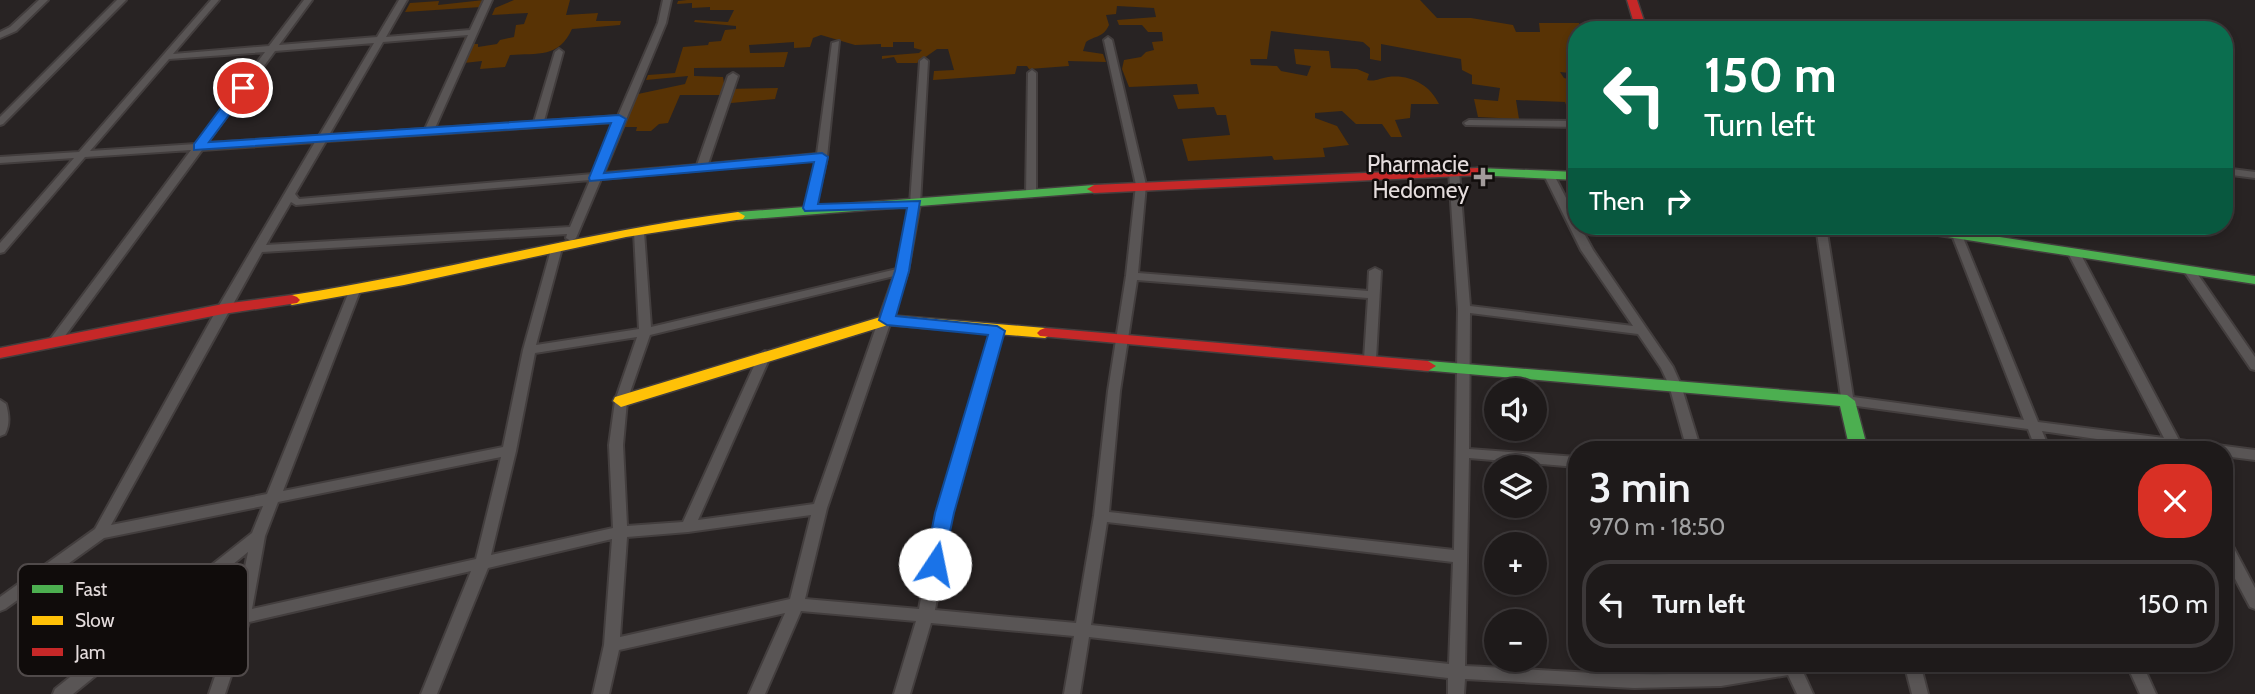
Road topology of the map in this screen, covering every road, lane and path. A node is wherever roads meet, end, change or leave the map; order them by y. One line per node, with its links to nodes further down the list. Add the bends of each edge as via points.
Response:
1 (44, 0): 11 (street)
2 (122, 0): 22 (street)
3 (215, 0): 17 (street)
4 (308, 0): 15 (street)
5 (403, 0): 12 (street)
6 (488, 0): 10 (street)
7 (667, 0): 21 (street, via 662,23)
8 (1632, 0): 9 (street)
9 (1639, 21)
10 (473, 32): 12 (street); 26 (street)
11 (0, 35)
12 (380, 40): 15 (street); 27 (street)
13 (1108, 40): 39 (street)
14 (836, 43): 30 (street)
15 (272, 49): 17 (street); 28 (street)
16 (559, 52): 24 (street)
17 (166, 57): 29 (street)
18 (924, 61): 42 (street)
19 (1032, 73): 41 (street)
20 (733, 76): 32 (street)
21 (619, 119): 24 (street); 38 (street)
22 (0, 122)
23 (1469, 123): 25 (street)
24 (538, 124): 26 (street)
25 (1568, 124)
26 (429, 130): 27 (street)
27 (323, 136): 28 (street); 40 (street)
28 (199, 147): 29 (street); 67 (street)
29 (83, 154): 31 (street); 51 (street)
30 (822, 157): 32 (street); 43 (street)
31 (0, 160)
32 (701, 168): 38 (street)
33 (1454, 171): 35 (street); 39 (street); 61 (street)
34 (2233, 172): 36 (street)
35 (1549, 175): 37 (street); 44 (street)
36 (2255, 175)
37 (1568, 176)
38 (595, 178): 40 (street, via 296,202); 49 (street)
39 (1141, 185): 41 (street); 56 (street)
40 (290, 194): 50 (street)
41 (1031, 194): 42 (street)
42 (915, 204): 43 (street); 53 (street)
43 (810, 208): 45 (street)
44 (1568, 215)
45 (639, 232): 49 (street); 65 (street)
46 (1578, 235): 64 (street)
47 (1822, 235): 76 (street)
48 (1957, 235): 52 (street); 78 (street)
49 (566, 241): 50 (street); 58 (street); 68 (street)
50 (258, 249): 60 (street)
51 (0, 250)
52 (2074, 253): 55 (street); 84 (street)
53 (902, 271): 62 (street); 65 (street)
54 (1375, 271): 59 (street)
55 (2190, 271): 57 (street); 72 (street)
56 (1132, 276): 59 (street); 66 (street)
57 (2255, 280)
58 (354, 291): 60 (street); 90 (street)
59 (1373, 295): 71 (street)
60 (223, 309): 67 (street); 95 (street)
61 (1464, 309): 64 (street); 73 (street)
62 (887, 320): 63 (street); 70 (street); 91 (street)
63 (997, 331): 66 (street); 107 (street, via 944,513)
64 (1643, 331): 74 (street)
65 (645, 332): 68 (street); 75 (street)
66 (1121, 340): 71 (street); 92 (street)
67 (55, 341): 69 (street)
68 (529, 350): 85 (street)
69 (0, 353)
70 (765, 355): 75 (street); 93 (street)
71 (1370, 359): 73 (street)
72 (2255, 366)
73 (1462, 368): 74 (street); 87 (street)
74 (1675, 385): 76 (street); 80 (street)
75 (621, 401): 94 (street, via 616,445)
76 (1847, 401): 78 (street); 81 (street)
77 (0, 404): 79 (street, via 4,417)
78 (2032, 424): 82 (street); 83 (street)
79 (0, 431)
80 (1691, 441)
81 (1857, 441)
82 (2039, 441)
83 (2142, 441)
84 (2172, 441)
85 (509, 450): 90 (street); 99 (street)
86 (2233, 452): 88 (street)
87 (1461, 453): 89 (street); 97 (street)
88 (2255, 456)
89 (1568, 461)
90 (275, 495): 95 (street); 96 (street)
91 (820, 508): 93 (street); 105 (street)
92 (1101, 516): 97 (street); 109 (street)
93 (688, 527): 94 (street)
94 (620, 532): 99 (street); 110 (street)
95 (100, 533): 100 (street)
96 (258, 536): 101 (street); 102 (street)
97 (1461, 558): 111 (street)
98 (2233, 560): 104 (street)
99 (482, 563): 108 (street); 121 (street)
100 (57, 564)
101 (223, 564)
102 (248, 590)
103 (18, 592): 106 (street)
104 (2255, 603)
105 (796, 604): 107 (street); 110 (street); 123 (street)
106 (0, 605)
107 (926, 615): 109 (street); 124 (street)
108 (248, 616)
109 (1082, 631): 111 (street); 125 (street)
110 (612, 645): 122 (street)
111 (1457, 672): 118 (street); 126 (street)
112 (1756, 672): 118 (street)
113 (1794, 672): 127 (street)
114 (1914, 672): 128 (street)
115 (2138, 672): 129 (street)
116 (83, 676): 119 (street)
117 (223, 676): 120 (street)
118 (1634, 687)
119 (61, 694)
120 (217, 694)
121 (429, 694)
122 (601, 694)
123 (757, 694)
124 (902, 694)
125 (1072, 694)
126 (1456, 694)
127 (1805, 694)
128 (1920, 694)
129 (2148, 694)

